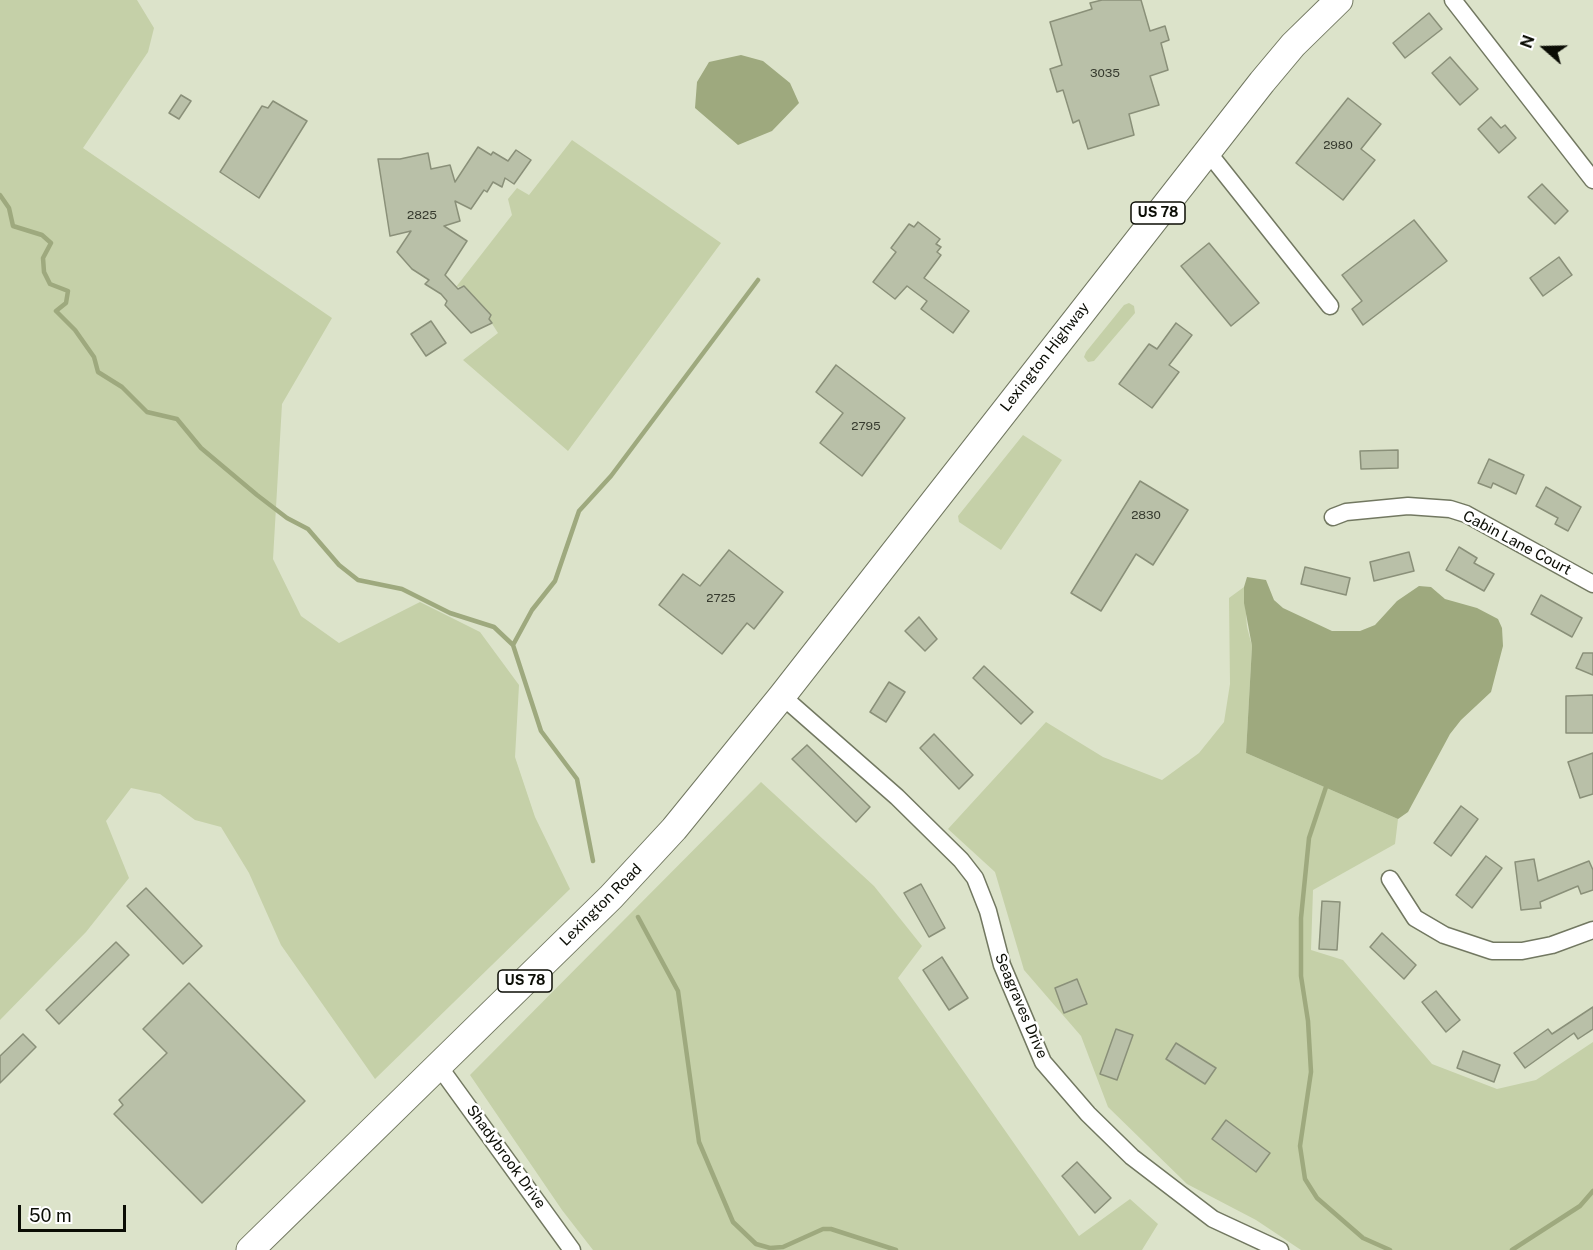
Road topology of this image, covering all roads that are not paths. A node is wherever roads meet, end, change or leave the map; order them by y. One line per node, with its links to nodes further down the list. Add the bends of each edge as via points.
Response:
1 (1453, 0): 4 (street)
2 (1333, 2): 3 (highway, Lexington Highway / US 78)
3 (1207, 151): 5 (street); 8 (highway, Lexington Highway / US 78)
4 (1593, 180)
5 (1330, 306)
6 (1333, 518): 7 (street, Cabin Lane Court, via 1346,512 1408,506 1450,509 1466,514)
7 (1593, 584)
8 (782, 696): 11 (highway, Lexington Road / US 78, via 640,866); 14 (street, Seagraves Drive, via 897,797 975,878 1002,965 1043,1062 1088,1114 1132,1157 1213,1219)
9 (1390, 879): 10 (street, via 1415,918 1444,935 1492,951 1552,945)
10 (1593, 930)
11 (438, 1065): 12 (highway, Lexington Road / US 78); 13 (street, Shadybrook Drive)
12 (250, 1250)
13 (572, 1250)
14 (1280, 1250)

